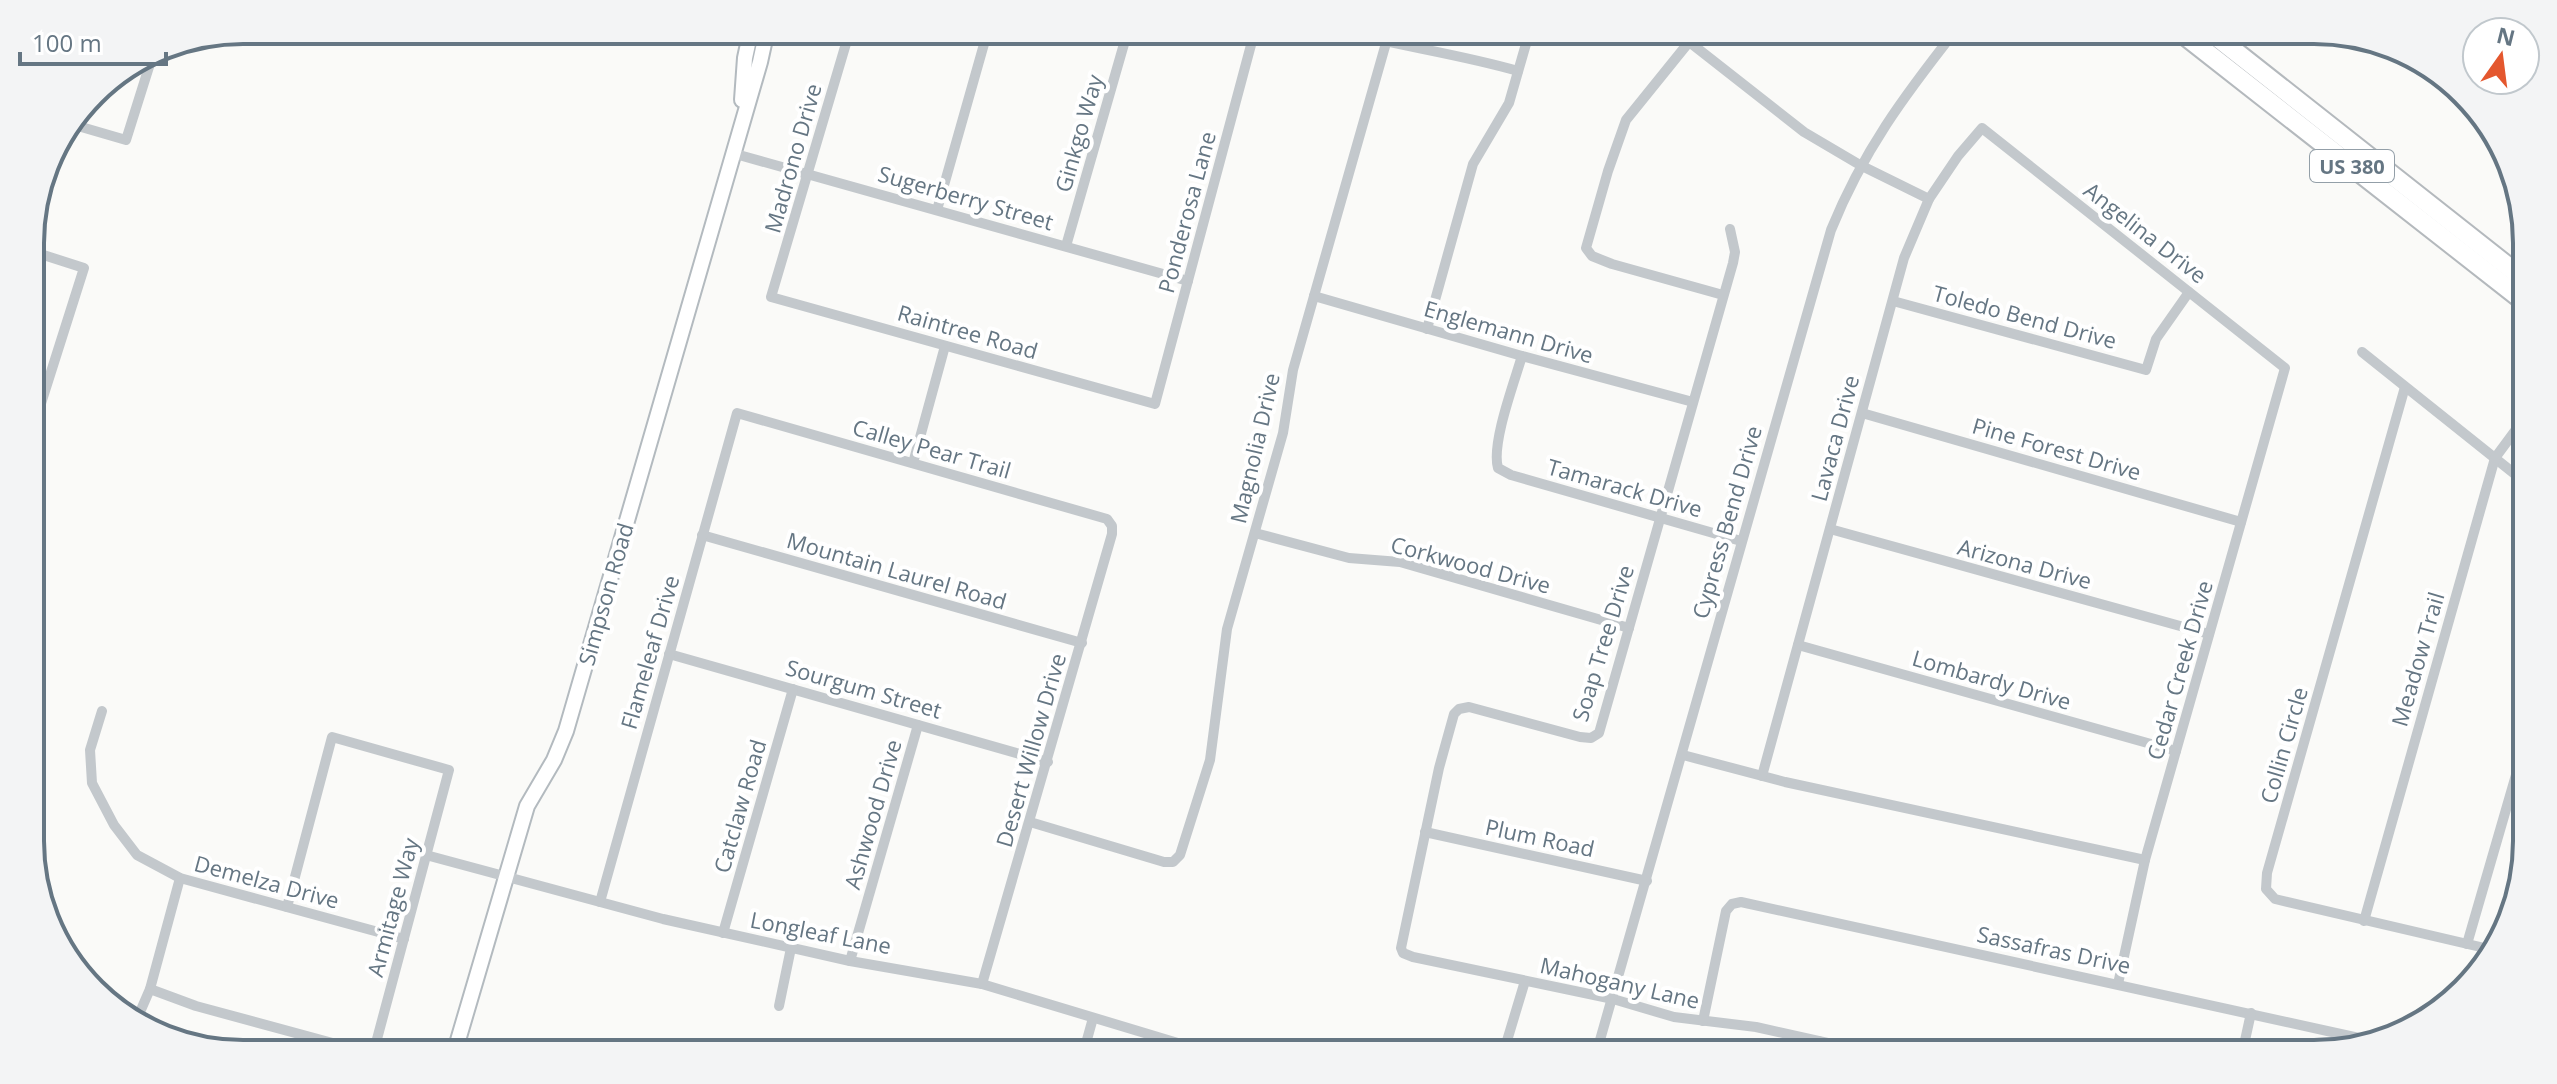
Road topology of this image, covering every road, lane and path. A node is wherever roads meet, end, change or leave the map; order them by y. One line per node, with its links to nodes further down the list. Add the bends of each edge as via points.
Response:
1 (748, 44): 18 (street, Simpson Road)
2 (763, 44): 18 (street, Simpson Road)
3 (846, 44): 22 (street, Madrono Drive)
4 (984, 44): 24 (street)
5 (1124, 44): 26 (street, Ginkgo Way)
6 (1251, 44): 29 (street, Ponderosa Lane)
7 (1386, 44): 33 (street, Magnolia Drive)
8 (1391, 44): 16 (street)
9 (1526, 44): 16 (street)
10 (1687, 44): 32 (street, via 1626,120 1586,248 1612,264)
11 (1692, 44): 21 (street, via 1804,132)
12 (1945, 44): 21 (street, Cypress Bend Drive)
13 (2196, 44): 31 (highway, US 380)
14 (2226, 44): 28 (highway, US 380)
15 (148, 69): 17 (street, via 126,140)
16 (1518, 71): 36 (street, via 1509,103 1473,164)
17 (82, 127)
18 (740, 128): 20 (street, Simpson Road)
19 (1982, 128): 23 (street, Lavaca Drive); 30 (street, Angelina Drive)
20 (732, 153): 22 (street, Sugerberry Street); 75 (street, Simpson Road, via 566,731 527,806)
21 (1860, 165): 23 (street); 57 (street, Cypress Bend Drive, via 1824,251)
22 (808, 174): 24 (street, Sugerberry Street); 34 (street, Madrono Drive)
23 (1929, 199): 35 (street, Lavaca Drive)
24 (937, 210): 26 (street, Sugerberry Street)
25 (1730, 229): 32 (street, Soap Tree Drive, via 1735,252)
26 (1066, 246): 29 (street, Sugerberry Street)
27 (44, 255): 41 (street, via 84,268)
28 (2513, 271)
29 (1188, 281): 44 (street, Ponderosa Lane)
30 (2189, 292): 35 (street, Toledo Bend Drive, via 2156,339 2146,370); 40 (street, Angelina Drive)
31 (2513, 293)
32 (1723, 295): 43 (street, Soap Tree Drive)
33 (1314, 296): 36 (street, Englemann Drive); 55 (street, Magnolia Drive)
34 (771, 297): 37 (street, Raintree Road)
35 (1893, 301): 46 (street, Lavaca Drive)
36 (1427, 329): 39 (street, Englemann Drive)
37 (945, 346): 44 (street, Raintree Road); 49 (street)
38 (2362, 352): 42 (street)
39 (1522, 356): 43 (street, Englemann Drive); 51 (street, Tamarack Drive, via 1498,441 1498,468)
40 (2285, 368): 52 (street, Cedar Creek Drive)
41 (44, 376)
42 (2405, 387): 48 (street); 80 (street, Collin Circle, via 2265,882 2275,899)
43 (1693, 402): 51 (street, Soap Tree Drive)
44 (1155, 404)
45 (737, 413): 49 (street, Calley Pear Trail); 56 (street, Flameleaf Drive)
46 (1862, 413): 52 (street, Pine Forest Drive); 54 (street, Lavaca Drive)
47 (2513, 434): 48 (street, Meadow Trail)
48 (2495, 458): 50 (street); 80 (street, Meadow Trail)
49 (913, 463): 53 (street, Calley Pear Trail, via 1107,519)
50 (2513, 473)
51 (1660, 517): 57 (street, Tamarack Drive); 58 (street, Soap Tree Drive)
52 (2241, 522): 59 (street, Cedar Creek Drive)
53 (1112, 526): 60 (street, Desert Willow Drive)
54 (1830, 529): 59 (street, Arizona Drive); 61 (street, Lavaca Drive)
55 (1255, 533): 58 (street, Corkwood Drive, via 1349,558 1400,562); 71 (street, Magnolia Drive, via 1223,653 1210,760 1180,855 1164,862)
56 (702, 535): 60 (street, Mountain Laurel Road); 62 (street, Flameleaf Drive)
57 (1741, 541): 67 (street, Cypress Bend Drive)
58 (1629, 628): 72 (street, Soap Tree Drive, via 1596,737 1478,708 1459,709 1450,724)
59 (2209, 634): 66 (street, Cedar Creek Drive)
60 (1082, 643): 68 (street, Desert Willow Drive)
61 (1798, 645): 66 (street, Lombardy Drive); 69 (street, Lavaca Drive)
62 (669, 654): 63 (street, Sourgum Street); 78 (street, Flameleaf Drive)
63 (793, 689): 65 (street, Sourgum Street); 81 (street, Catclaw Road)
64 (102, 711): 76 (street, Demelza Drive, via 90,750 92,783 137,855)
65 (918, 725): 68 (street, Sourgum Street); 87 (street, Ashwood Drive)
66 (2176, 751): 74 (street, Cedar Creek Drive)
67 (1683, 755): 69 (street); 77 (street, Cypress Bend Drive)
68 (1048, 762): 71 (street, Desert Willow Drive)
69 (1762, 776): 74 (street)
70 (2513, 785): 83 (street)
71 (1030, 822): 89 (street, Desert Willow Drive)
72 (1425, 832): 77 (street, Plum Road); 86 (street, Soap Tree Drive)
73 (426, 855): 75 (street, Longleaf Lane); 79 (street, Armitage Way, via 449,770 332,737); 82 (street, Armitage Way)
74 (2145, 860): 90 (street, Cedar Creek Drive)
75 (506, 876): 78 (street, Longleaf Lane); 101 (street, Simpson Road)
76 (180, 878): 79 (street, Demelza Drive); 91 (street)
77 (1647, 881): 92 (street, Cypress Bend Drive)
78 (600, 902): 81 (street, Longleaf Lane)
79 (287, 907): 82 (street, Demelza Drive)
80 (2364, 921): 83 (street, Collin Circle)
81 (723, 933): 85 (street, Longleaf Lane)
82 (404, 939): 100 (street, Armitage Way)
83 (2467, 944): 84 (street, Collin Circle)
84 (2481, 947)
85 (791, 948): 87 (street, Longleaf Lane); 93 (street)
86 (1403, 953): 88 (street, Mahogany Lane)
87 (850, 961): 89 (street, Longleaf Lane)
88 (1525, 981): 92 (street, Mahogany Lane); 104 (street)
89 (982, 984): 96 (street, Longleaf Lane)
90 (2118, 984): 95 (street, Sassafras Drive); 97 (street, Sassafras Drive, via 1741,902 1726,911)
91 (150, 989): 94 (street); 99 (street)
92 (1613, 999): 97 (street, Mahogany Lane); 105 (street, Cypress Bend Drive)
93 (779, 1006)
94 (141, 1011)
95 (2251, 1013): 98 (street, Sassafras Drive); 107 (street)
96 (1093, 1018): 102 (street); 103 (street, Longleaf Lane)
97 (1703, 1021): 106 (street, Mahogany Lane)
98 (2352, 1036)
99 (321, 1040)
100 (377, 1040)
101 (458, 1040)
102 (1087, 1040)
103 (1167, 1040)
104 (1507, 1040)
105 (1600, 1040)
106 (1814, 1040)
107 (2245, 1040)

